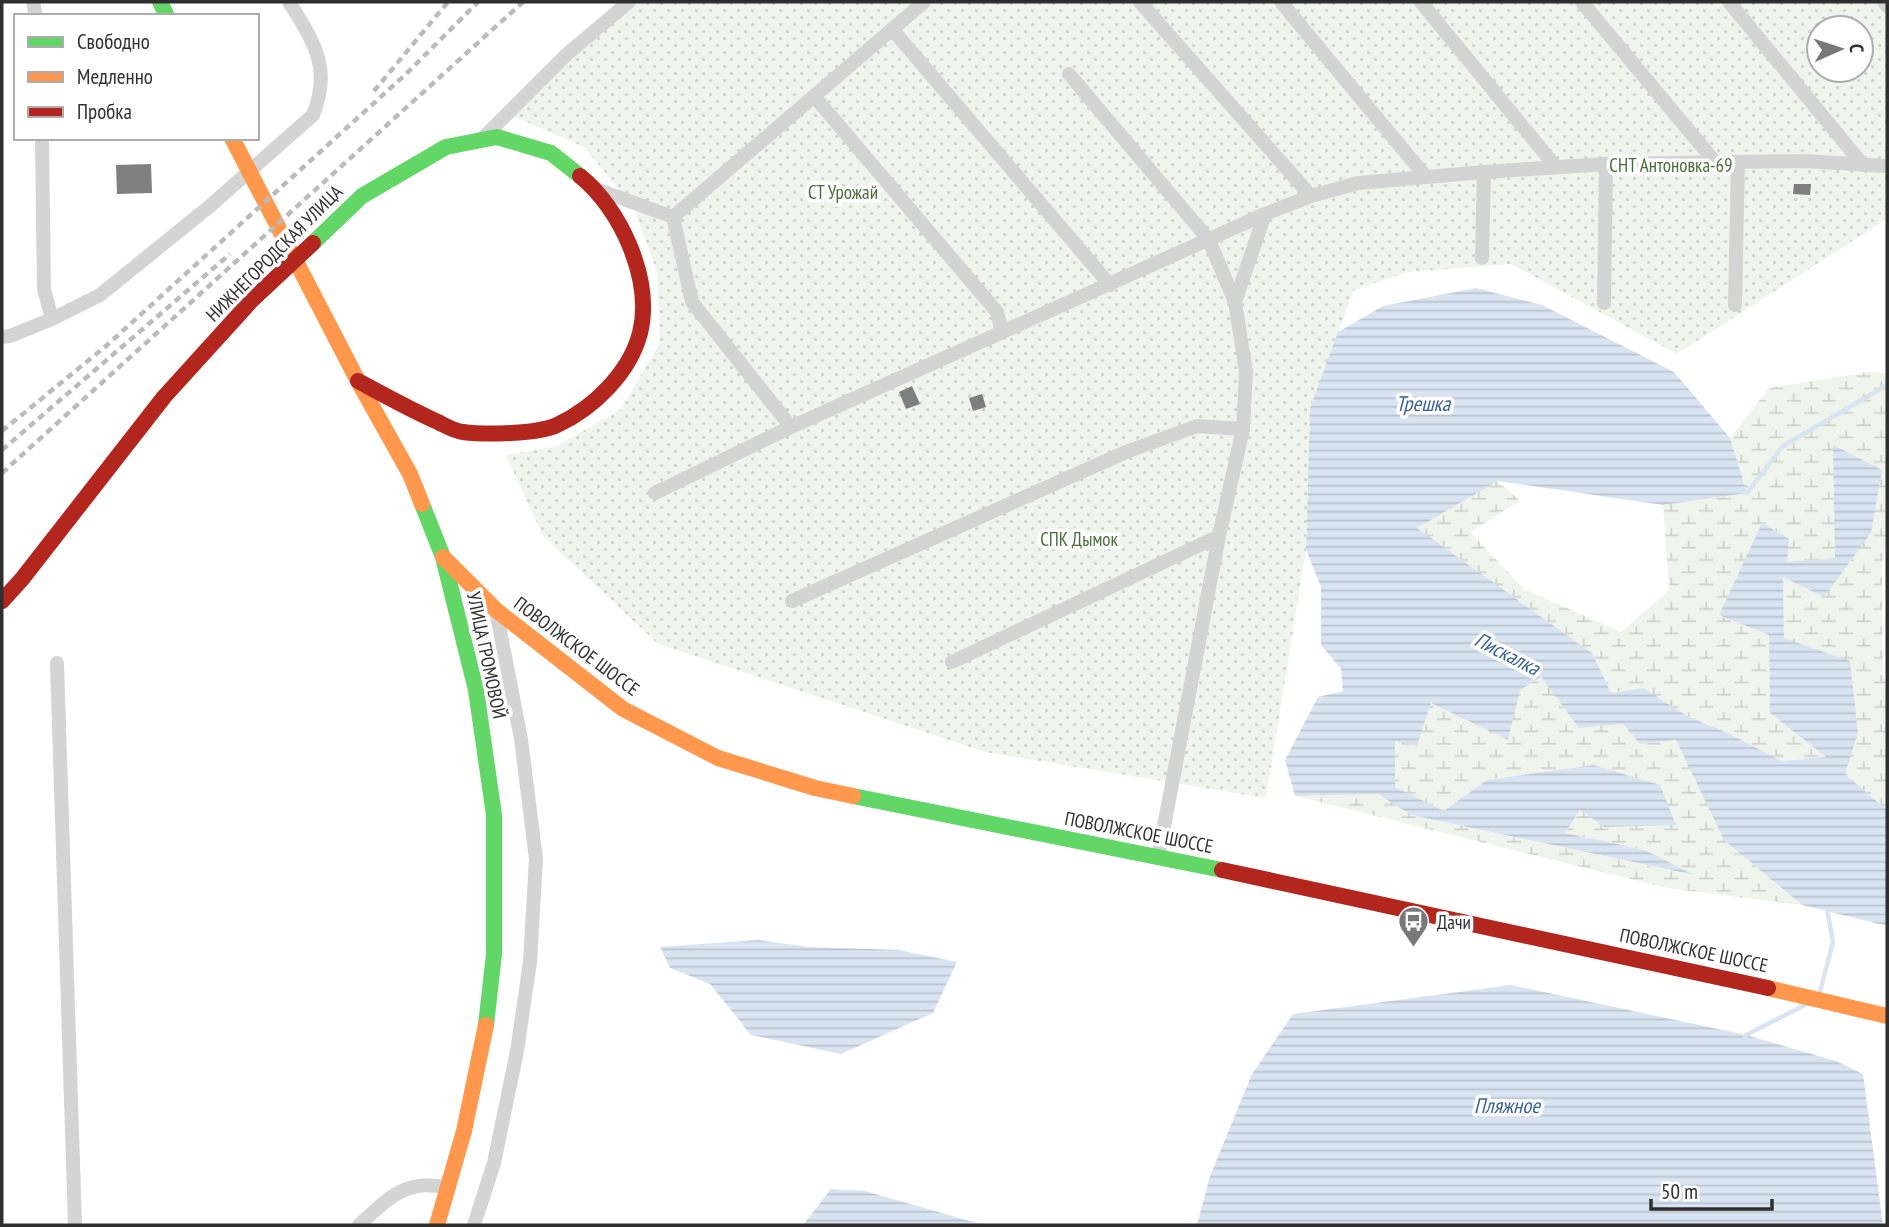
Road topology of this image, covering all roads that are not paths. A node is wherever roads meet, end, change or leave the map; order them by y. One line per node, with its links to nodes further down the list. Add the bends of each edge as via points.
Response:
1 (289, 2): 35 (street, via 312,39 322,69 321,95 313,115 100,295)
2 (629, 2): 16 (street, via 567,54)
3 (924, 2): 11 (street)
4 (1140, 2): 26 (street)
5 (1281, 2): 24 (street)
6 (1421, 2): 21 (street)
7 (1582, 2): 17 (street)
8 (1729, 2): 20 (street)
9 (1884, 2): 10 (street)
10 (1887, 6)
11 (892, 29): 13 (street); 31 (street)
12 (1069, 74): 29 (street)
13 (814, 96): 28 (street); 36 (street, via 996,312)
14 (42, 140): 35 (street, via 44,289)
15 (233, 140): 38 (main road, УЛИЦА ГРОМОВОЙ)
16 (480, 141): 25 (main road, НИЖНЕГОРОДСКАЯ УЛИЦА, via 497,137 551,153); 44 (main road, НИЖНЕГОРОДСКАЯ УЛИЦА, via 446,147 362,196 251,301 164,397)
17 (1715, 162): 18 (street); 19 (street)
18 (1738, 162): 20 (street); 34 (street)
19 (1606, 164): 21 (street); 33 (street)
20 (1863, 165): 22 (street)
21 (1555, 166): 23 (street)
22 (1887, 166)
23 (1484, 172): 24 (street); 30 (street)
24 (1426, 177): 26 (street, via 1358,183)
25 (596, 189): 28 (street); 38 (main road, НИЖНЕГОРОДСКАЯ УЛИЦА, via 628,238 642,289 640,332 624,370 594,401 556,426 514,433 460,432)
26 (1311, 196): 27 (street)
27 (1265, 214): 29 (street); 32 (street)
28 (673, 217): 39 (street, via 692,302)
29 (1209, 240): 31 (street); 32 (street)
30 (1482, 258)
31 (1110, 285): 36 (street)
32 (1235, 302): 40 (street, via 1246,372)
33 (1604, 303)
34 (1735, 305)
35 (52, 319): 37 (street)
36 (1002, 333): 39 (street)
37 (2, 337)
38 (358, 381): 43 (main road, УЛИЦА ГРОМОВОЙ, via 410,474)
39 (791, 426): 41 (street)
40 (1243, 429): 42 (street); 45 (street, via 1196,426 1126,452)
41 (655, 494)
42 (1219, 536): 47 (street); 49 (street)
43 (443, 557): 46 (main road, ПОВОЛЖСКОЕ ШОССЕ); 51 (main road, УЛИЦА ГРОМОВОЙ, via 476,690 494,815 494,954 484,1044)
44 (2, 601)
45 (792, 601)
46 (496, 610): 49 (main road, ПОВОЛЖСКОЕ ШОССЕ, via 623,709 718,758 815,788); 55 (street, via 521,739 536,859 530,962 517,1051 494,1163)
47 (951, 662)
48 (57, 663): 52 (street)
49 (1158, 858): 50 (main road, ПОВОЛЖСКОЕ ШОССЕ)
50 (1887, 1016)
51 (448, 1188): 53 (street, via 418,1185 395,1194); 54 (main road, УЛИЦА ГРОМОВОЙ)
52 (75, 1225)
53 (359, 1225)
54 (437, 1225)
55 (474, 1225)

